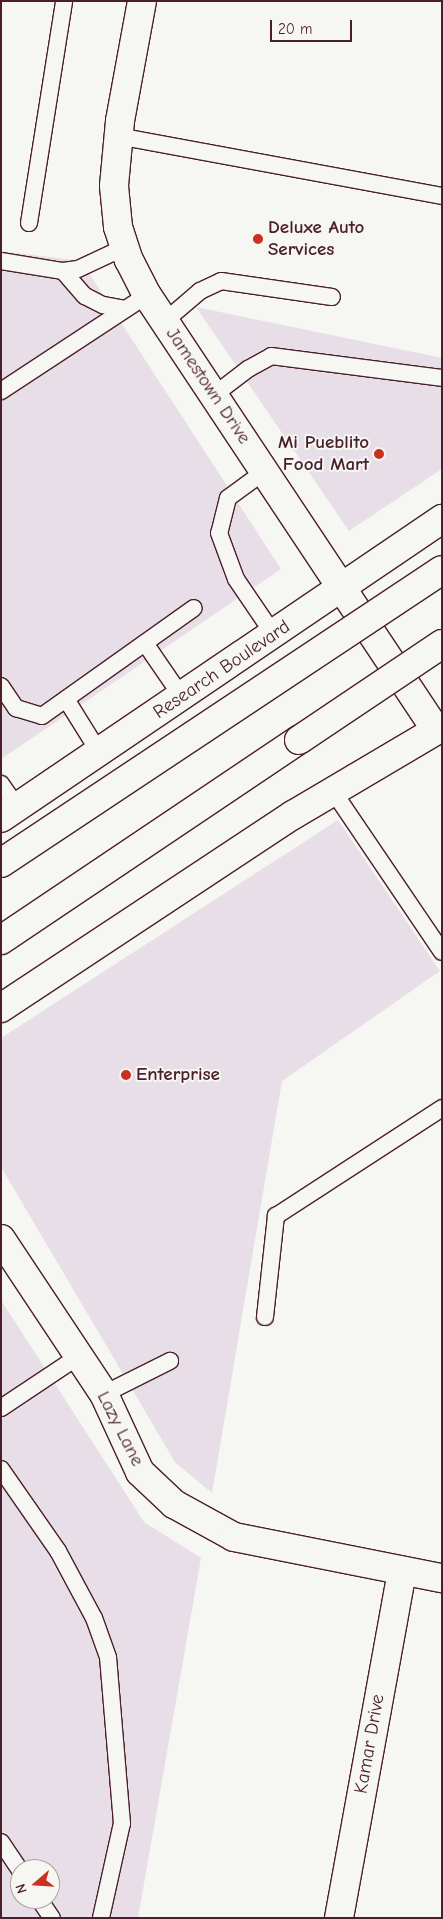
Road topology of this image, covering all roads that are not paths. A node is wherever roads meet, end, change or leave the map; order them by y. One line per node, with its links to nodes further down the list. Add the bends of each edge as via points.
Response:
1 (64, 1): 5 (lane)
2 (142, 1): 3 (main road, Jamestown Drive)
3 (118, 136): 4 (lane); 6 (main road, Jamestown Drive, via 114,186 118,227)
4 (442, 196)
5 (29, 223)
6 (125, 247): 8 (lane, via 78,269); 9 (main road, Jamestown Drive)
7 (1, 260): 8 (lane)
8 (63, 271): 11 (lane, via 85,296 102,305)
9 (147, 295): 11 (lane); 12 (main road, Jamestown Drive)
10 (332, 297): 12 (lane, via 221,281 200,291)
11 (125, 309): 14 (lane)
12 (165, 321): 15 (main road, Jamestown Drive)
13 (442, 378): 15 (lane, via 272,356 248,369)
14 (1, 391)
15 (214, 395): 16 (main road, Jamestown Drive)
16 (265, 471): 19 (main road, Jamestown Drive); 23 (lane, via 228,498 218,533 236,579)
17 (442, 519): 19 (main road, Research Boulevard)
18 (442, 570): 34 (main road, bridge)
19 (343, 589): 21 (main road, Research Boulevard); 22 (main road, Jamestown Drive)
20 (194, 608): 24 (lane)
21 (303, 616): 22 (main road, via 339,613); 23 (main road, Research Boulevard)
22 (368, 627): 29 (main road, Jamestown Drive)
23 (274, 636): 27 (main road, Research Boulevard)
24 (145, 643): 27 (lane); 28 (lane)
25 (442, 644): 35 (main road, bridge)
26 (1, 686): 28 (lane, via 16,708 30,714 42,716)
27 (182, 697): 30 (main road, Research Boulevard)
28 (66, 699): 30 (lane)
29 (439, 728): 32 (main road)
30 (99, 752): 33 (main road, Research Boulevard)
31 (1, 784): 33 (lane)
32 (333, 792): 36 (lane); 37 (main road)
33 (9, 813)
34 (1, 863)
35 (1, 940)
36 (442, 952)
37 (1, 1008)
38 (442, 1108): 40 (lane, via 276,1216)
39 (1, 1239): 41 (main road, Lazy Lane)
40 (265, 1317)
41 (78, 1356): 43 (main road, Lazy Lane); 44 (lane)
42 (170, 1361): 43 (lane)
43 (104, 1394): 46 (main road, Lazy Lane, via 140,1472 174,1504 234,1536)
44 (1, 1408)
45 (1, 1469): 50 (lane, via 62,1557 94,1618 108,1657 122,1823)
46 (402, 1570): 47 (main road, Lazy Lane); 51 (main road, Kamar Drive)
47 (442, 1578)
48 (1, 1842): 49 (lane)
49 (13, 1859)
50 (101, 1918)
51 (339, 1918)

